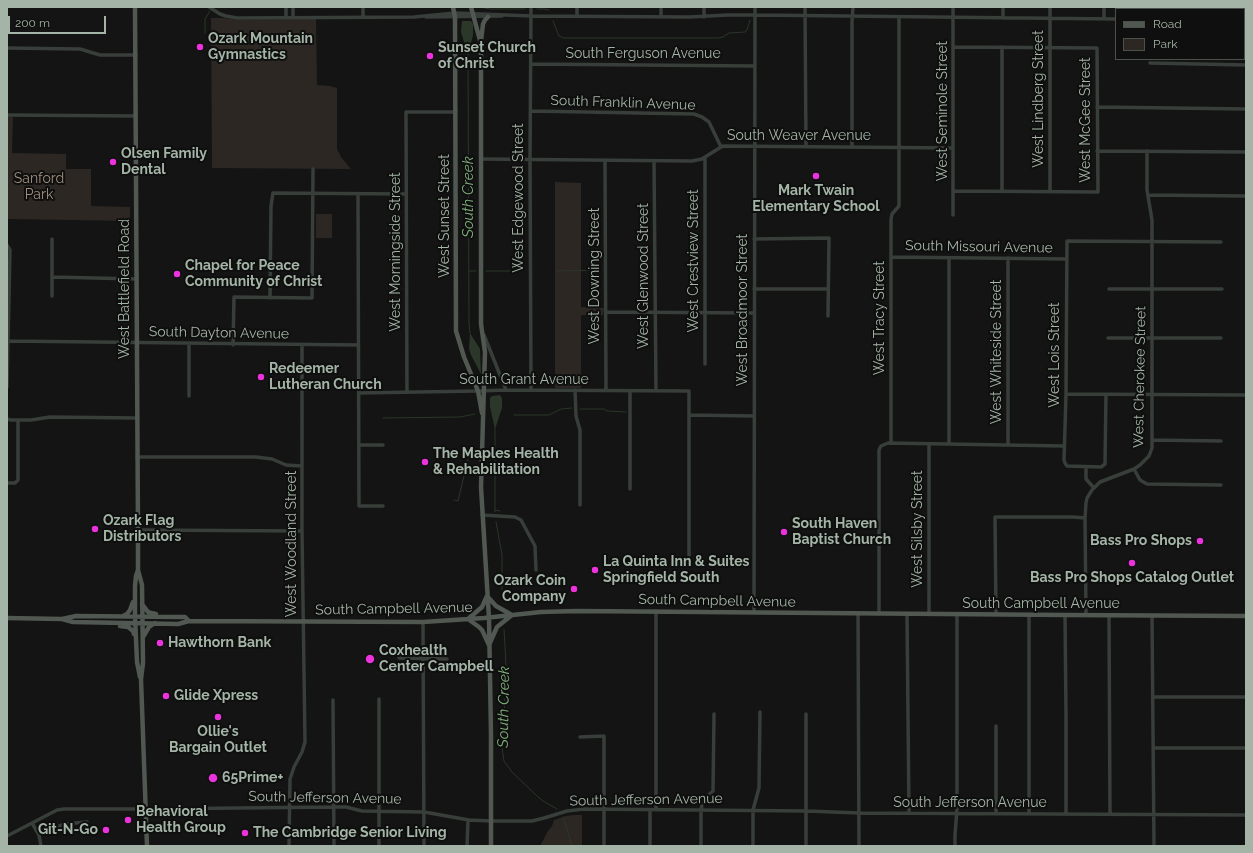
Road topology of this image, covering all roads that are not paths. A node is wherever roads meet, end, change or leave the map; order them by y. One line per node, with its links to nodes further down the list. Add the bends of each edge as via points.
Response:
1 (135, 7): 44 (main road, West Battlefield Road)
2 (209, 7): 32 (street, via 232,18)
3 (286, 7): 32 (street)
4 (292, 7): 33 (street)
5 (363, 7): 27 (street)
6 (453, 7): 19 (main road, West Sunset Street)
7 (471, 7): 20 (main road, West Sunset Street)
8 (531, 7): 23 (street, West Edgewood Street)
9 (577, 7): 24 (street)
10 (661, 7): 29 (street)
11 (704, 7): 30 (street)
12 (755, 7): 21 (street, West Broadmoor Street)
13 (805, 7): 25 (street)
14 (853, 7): 26 (street)
15 (953, 7): 34 (street, West Seminole Street)
16 (1003, 7): 35 (street)
17 (1050, 7): 36 (street, West Lindberg Street)
18 (1104, 7): 37 (street)
19 (455, 15): 20 (street); 27 (street); 52 (main road, West Sunset Street)
20 (473, 15): 22 (street); 28 (street); 39 (main road, West Sunset Street)
21 (755, 15): 25 (street); 30 (street); 48 (street, West Broadmoor Street)
22 (509, 16): 23 (street); 28 (street)
23 (531, 16): 24 (street); 46 (street, West Edgewood Street)
24 (577, 16): 29 (street)
25 (806, 16): 26 (street); 57 (street)
26 (852, 16): 31 (street); 58 (street)
27 (363, 17): 33 (street)
28 (488, 17): 39 (main road, via 483,24)
29 (661, 17): 30 (street)
30 (704, 17)
31 (899, 17): 34 (street); 59 (street, West Tracy Street)
32 (286, 18): 33 (street)
33 (292, 18)
34 (953, 18): 35 (street); 40 (street, West Seminole Street)
35 (1004, 18): 36 (street)
36 (1050, 19): 37 (street); 42 (street, West Lindberg Street)
37 (1104, 19): 38 (street)
38 (1115, 19)
39 (481, 44): 66 (main road, West Sunset Street)
40 (954, 47): 41 (street); 60 (street, West Seminole Street)
41 (1002, 47): 42 (street); 71 (street)
42 (1049, 47): 49 (street, West McGee Street, via 1097,48); 72 (street, West Lindberg Street)
43 (7, 48): 44 (street, via 80,49 100,55)
44 (136, 55): 54 (main road, West Battlefield Road)
45 (1150, 63): 47 (street)
46 (531, 64): 48 (street, South Ferguson Avenue); 51 (street, West Edgewood Street)
47 (1246, 65)
48 (754, 66): 55 (street, West Broadmoor Street)
49 (1097, 106): 50 (street); 61 (street, West McGee Street)
50 (1246, 108)
51 (531, 111): 56 (street, South Franklin Avenue, via 694,114 709,122); 65 (street, West Edgewood Street)
52 (456, 112): 75 (street, West Morningside Street, via 406,112); 118 (main road, West Sunset Street, via 456,331)
53 (7, 116): 54 (street)
54 (136, 116): 89 (main road, West Battlefield Road)
55 (754, 146): 56 (street, South Weaver Avenue); 57 (street, South Weaver Avenue); 80 (street, West Broadmoor Street)
56 (721, 147): 64 (street, South Weaver Avenue)
57 (806, 147): 58 (street, South Weaver Avenue)
58 (852, 147): 59 (street, South Weaver Avenue)
59 (899, 148): 60 (street, South Weaver Avenue); 84 (street, West Tracy Street, via 899,206 891,218)
60 (953, 148): 70 (street, West Seminole Street)
61 (1097, 151): 62 (street); 72 (street, West McGee Street, via 1098,192)
62 (1147, 151): 63 (street); 76 (street, West Cherokee Street)
63 (1246, 152)
64 (705, 158): 68 (street, South Weaver Avenue, via 692,161); 100 (street, West Crestview Street)
65 (530, 159): 66 (street, South Weaver Avenue); 67 (street, South Weaver Avenue); 116 (street, West Edgewood Street)
66 (481, 160): 103 (main road, West Sunset Street)
67 (605, 160): 68 (street, South Weaver Avenue); 98 (street, West Downing Street)
68 (654, 161): 99 (street, West Glenwood Street)
69 (313, 169): 73 (street)
70 (954, 191): 71 (street); 78 (street, West Seminole Street)
71 (1002, 191): 72 (street)
72 (1050, 192)
73 (312, 193): 74 (street); 97 (street, via 273,193); 97 (street, via 312,298)
74 (358, 194): 75 (street); 112 (street)
75 (406, 194): 123 (street, West Morningside Street)
76 (1148, 195): 77 (street); 81 (street, West Cherokee Street)
77 (1246, 196)
78 (953, 215)
79 (52, 239): 88 (street)
80 (754, 239): 90 (street, West Broadmoor Street); 91 (street, via 829,238)
81 (1152, 241): 82 (street); 87 (street, West Lois Street, via 1067,241); 93 (street, West Cherokee Street)
82 (1221, 242)
83 (7, 245): 95 (street, via 10,250)
84 (891, 257): 85 (street, South Missouri Avenue); 138 (street, West Tracy Street)
85 (949, 258): 86 (street, South Missouri Avenue); 140 (street)
86 (1008, 258): 87 (street, South Missouri Avenue); 143 (street, West Whiteside Street)
87 (1066, 259): 125 (street, West Lois Street)
88 (52, 277): 89 (street); 96 (street)
89 (136, 279): 108 (main road, West Battlefield Road)
90 (754, 289): 91 (street); 101 (street, West Broadmoor Street)
91 (828, 289): 102 (street)
92 (1109, 289): 93 (street)
93 (1152, 289): 94 (street); 104 (street, West Cherokee Street)
94 (1222, 289)
95 (8, 293): 107 (street)
96 (52, 296)
97 (270, 298): 110 (street, via 234,297)
98 (606, 312): 99 (street); 120 (street, West Downing Street)
99 (655, 312): 100 (street); 122 (street, West Glenwood Street)
100 (705, 313): 101 (street); 113 (street, West Crestview Street)
101 (754, 313): 131 (street, West Broadmoor Street)
102 (828, 316)
103 (481, 324): 115 (street); 119 (main road, West Sunset Street, via 485,352)
104 (1152, 337): 105 (street); 106 (street); 127 (street, West Cherokee Street)
105 (1108, 338)
106 (1221, 338)
107 (7, 341): 108 (street, South Dayton Avenue); 114 (street)
108 (137, 343): 109 (street, South Dayton Avenue); 132 (main road, West Battlefield Road)
109 (188, 344): 110 (street, South Dayton Avenue); 129 (street)
110 (233, 345): 111 (street, South Dayton Avenue)
111 (302, 345): 112 (street, South Dayton Avenue); 146 (street, West Woodland Street)
112 (358, 346): 124 (street)
113 (704, 364)
114 (7, 387)
115 (506, 390): 116 (street, South Grant Avenue); 119 (street, South Grant Avenue)
116 (530, 390): 117 (street, South Grant Avenue)
117 (575, 390): 120 (street, South Grant Avenue); 153 (street, via 576,416 580,430)
118 (478, 391): 119 (street, South Grant Avenue); 123 (street, South Grant Avenue); 135 (main road, West Sunset Street)
119 (485, 391): 135 (main road, West Sunset Street)
120 (606, 391): 121 (street, South Grant Avenue)
121 (630, 391): 122 (street, South Grant Avenue); 152 (street)
122 (656, 391): 130 (street, South Grant Avenue, via 689,391)
123 (407, 392): 124 (street, South Grant Avenue)
124 (359, 393): 141 (street)
125 (1066, 394): 126 (street); 144 (street, West Lois Street)
126 (1106, 394): 127 (street); 147 (street, via 1106,462 1101,467)
127 (1152, 395): 128 (street); 136 (street, West Cherokee Street)
128 (1246, 395)
129 (189, 396)
130 (689, 416): 131 (street); 159 (street)
131 (754, 416): 166 (street, West Broadmoor Street)
132 (137, 418): 134 (street, via 50,417); 145 (main road, West Battlefield Road)
133 (7, 419): 134 (street)
134 (18, 420): 149 (street, via 18,480 15,483)
135 (483, 421): 155 (main road, West Sunset Street)
136 (1152, 440): 137 (street); 148 (street, West Cherokee Street, via 1149,456)
137 (1222, 441)
138 (891, 443): 139 (street); 168 (street, via 882,445 879,450)
139 (929, 444): 140 (street); 170 (street, West Silsby Street)
140 (949, 444): 143 (street)
141 (359, 445): 142 (street); 154 (street, via 359,506)
142 (383, 445)
143 (1008, 445): 144 (street)
144 (1064, 446): 147 (street, West Lois Street, via 1066,465)
145 (137, 456): 146 (street, via 256,457 272,459 286,465); 157 (main road, West Battlefield Road)
146 (302, 466): 158 (street, West Woodland Street)
147 (1086, 467): 151 (street, via 1086,479)
148 (1134, 469): 150 (street, via 1140,480 1147,484); 151 (street, West Cherokee Street, via 1102,481)
149 (7, 483)
150 (1221, 485)
151 (1094, 488): 156 (street, via 1086,500)
152 (630, 489)
153 (580, 505)
154 (383, 506)
155 (482, 515): 161 (street, via 515,517 522,522 535,546); 162 (main road, West Sunset Street)
156 (1085, 518): 172 (street, via 996,517); 180 (street)
157 (138, 530): 158 (street); 160 (main road, West Battlefield Road)
158 (302, 531): 190 (street, West Woodland Street)
159 (689, 560)
160 (138, 570): 163 (main road, West Battlefield Road); 164 (main road, West Battlefield Road, via 142,585)
161 (536, 570)
162 (487, 596): 173 (main road, via 496,606); 185 (main road, West Sunset Street); 187 (main road, via 482,607)
163 (135, 598): 177 (main road, via 130,610); 178 (main road, West Battlefield Road)
164 (142, 603): 179 (main road, West Battlefield Road); 183 (main road, via 151,613)
165 (656, 611): 166 (main road, South Campbell Avenue); 173 (main road, South Campbell Avenue, via 541,612); 218 (street)
166 (754, 612): 167 (main road, South Campbell Avenue)
167 (858, 613): 168 (main road, South Campbell Avenue); 224 (street)
168 (879, 614): 169 (main road, South Campbell Avenue)
169 (907, 614): 170 (main road, South Campbell Avenue); 225 (street)
170 (929, 614): 171 (main road, South Campbell Avenue)
171 (957, 614): 172 (main road, South Campbell Avenue); 226 (street)
172 (996, 614): 174 (main road, South Campbell Avenue)
173 (512, 615): 185 (main road, South Campbell Avenue); 197 (main road, via 497,628)
174 (1029, 615): 175 (main road, South Campbell Avenue); 228 (street)
175 (1065, 615): 180 (main road, South Campbell Avenue); 229 (street)
176 (1152, 615): 181 (main road, South Campbell Avenue); 182 (main road, South Campbell Avenue); 202 (street)
177 (123, 616): 178 (main road, South Campbell Avenue); 186 (main road, South Campbell Avenue, via 76,616)
178 (135, 616): 179 (main road, South Campbell Avenue); 192 (main road, West Battlefield Road)
179 (142, 616): 183 (main road, South Campbell Avenue); 193 (main road, West Battlefield Road)
180 (1086, 616): 181 (main road, South Campbell Avenue)
181 (1109, 616): 230 (street)
182 (1246, 616)
183 (176, 617): 188 (main road, South Campbell Avenue)
184 (7, 618): 186 (main road, South Campbell Avenue)
185 (489, 618): 187 (main road, South Campbell Avenue); 197 (main road, West Sunset Street)
186 (62, 619): 189 (main road, South Campbell Avenue)
187 (468, 619): 191 (main road, South Campbell Avenue); 197 (main road, via 479,627)
188 (189, 620): 190 (main road, South Campbell Avenue); 194 (main road, South Campbell Avenue, via 178,624)
189 (94, 622): 192 (main road, South Campbell Avenue); 195 (main road, via 126,626 133,631)
190 (303, 622): 191 (main road, South Campbell Avenue); 213 (street, West Woodland Street, via 305,742 290,779)
191 (423, 622): 199 (street)
192 (135, 623): 193 (main road, South Campbell Avenue); 195 (main road, West Battlefield Road)
193 (142, 623): 194 (main road, South Campbell Avenue); 196 (main road, West Battlefield Road)
194 (156, 623): 196 (main road, via 149,627)
195 (136, 638): 201 (main road, West Battlefield Road)
196 (143, 638): 201 (main road, West Battlefield Road)
197 (489, 645): 234 (main road, West Sunset Street)
198 (399, 658): 199 (street)
199 (424, 658): 200 (street); 223 (street)
200 (447, 659)
201 (141, 679): 215 (main road, West Battlefield Road)
202 (1153, 697): 203 (street); 211 (street)
203 (1246, 697)
204 (379, 699): 221 (street)
205 (333, 700): 214 (street)
206 (760, 712): 220 (street, via 759,788)
207 (714, 714): 219 (street, via 713,791 703,800)
208 (806, 714): 222 (street)
209 (996, 726): 227 (street)
210 (580, 737): 216 (street, via 604,736)
211 (1154, 748): 212 (street); 231 (street)
212 (1246, 748)
213 (289, 807): 214 (street, South Jefferson Avenue); 215 (street, South Jefferson Avenue); 241 (street)
214 (334, 807): 221 (street, South Jefferson Avenue); 242 (street)
215 (145, 809): 236 (street, South Jefferson Avenue, via 64,809); 240 (main road, West Battlefield Road)
216 (604, 809): 217 (street, South Jefferson Avenue); 234 (street, South Jefferson Avenue, via 573,810 532,821); 247 (street)
217 (650, 810): 218 (street, South Jefferson Avenue); 248 (street)
218 (656, 810): 219 (street, South Jefferson Avenue)
219 (701, 810): 220 (street, South Jefferson Avenue); 249 (street)
220 (753, 810): 222 (street, South Jefferson Avenue); 250 (street)
221 (379, 811): 223 (street, South Jefferson Avenue); 243 (street)
222 (807, 811): 224 (street, South Jefferson Avenue); 251 (street)
223 (424, 812): 233 (street, South Jefferson Avenue); 244 (street)
224 (859, 813): 225 (street, South Jefferson Avenue); 252 (street)
225 (909, 813): 226 (street, South Jefferson Avenue)
226 (957, 813): 227 (street, South Jefferson Avenue); 253 (street)
227 (996, 814): 228 (street, South Jefferson Avenue)
228 (1029, 814): 229 (street, South Jefferson Avenue)
229 (1066, 814): 230 (street, South Jefferson Avenue)
230 (1110, 814): 231 (street, South Jefferson Avenue)
231 (1154, 814): 232 (street, South Jefferson Avenue); 254 (street)
232 (1246, 815)
233 (468, 820): 234 (street, South Jefferson Avenue); 245 (street)
234 (491, 821): 246 (main road, West Sunset Street)
235 (87, 822): 237 (street, via 64,824)
236 (32, 823): 238 (street, South Jefferson Avenue); 239 (street, via 39,835)
237 (47, 830)
238 (7, 836)
239 (41, 846)
240 (147, 846)
241 (289, 846)
242 (334, 846)
243 (379, 846)
244 (424, 846)
245 (467, 846)
246 (491, 846)
247 (604, 846)
248 (650, 846)
249 (701, 846)
250 (753, 846)
251 (806, 846)
252 (859, 846)
253 (955, 846)
254 (1154, 846)

